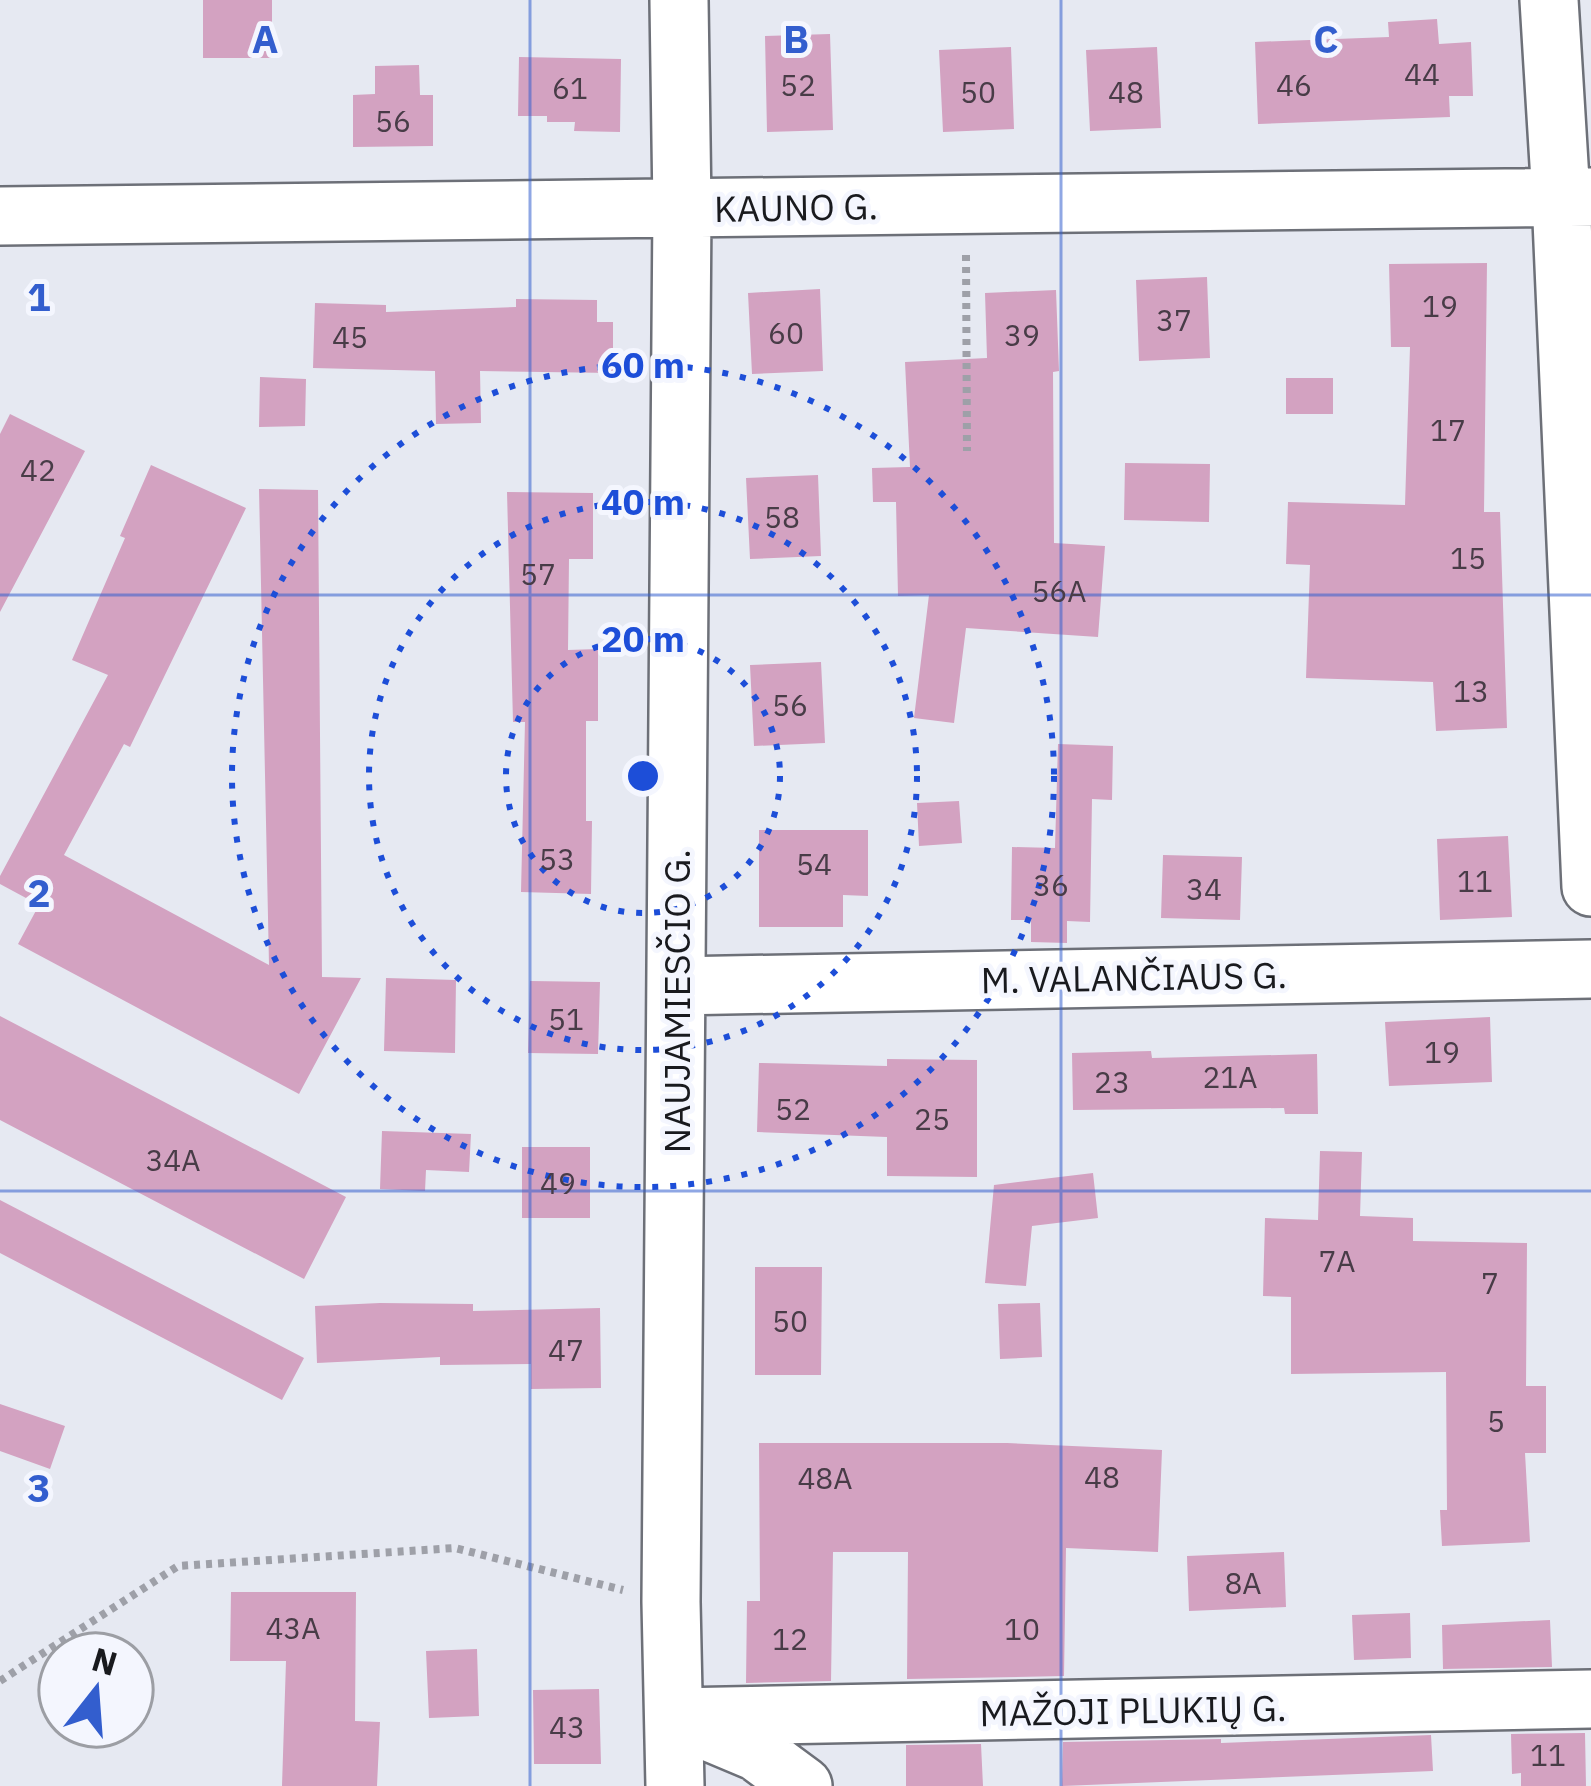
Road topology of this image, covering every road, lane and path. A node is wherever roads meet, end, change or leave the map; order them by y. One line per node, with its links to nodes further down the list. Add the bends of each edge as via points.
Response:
1 (679, 0): 5 (street, NAUJAMIESČIO G.)
2 (1549, 0): 3 (street)
3 (1576, 197): 4 (street, KAUNO G.); 8 (street)
4 (966, 205): 5 (street, KAUNO G.); 7 (path)
5 (682, 208): 6 (street, KAUNO G.); 10 (street, NAUJAMIESČIO G.)
6 (0, 216)
7 (967, 452)
8 (1591, 887)
9 (1591, 969): 10 (street, M. VALANČIAUS G.)
10 (676, 986): 11 (street, NAUJAMIESČIO G.)
11 (671, 1602): 12 (path, via 454,1548 178,1566); 14 (street, NAUJAMIESČIO G.)
12 (0, 1681)
13 (1591, 1699): 14 (street, MAŽOJI PLUKIŲ G.)
14 (675, 1717): 15 (street, NAUJAMIESČIO G.); 16 (street, via 757,1752)
15 (675, 1786)
16 (803, 1786)

